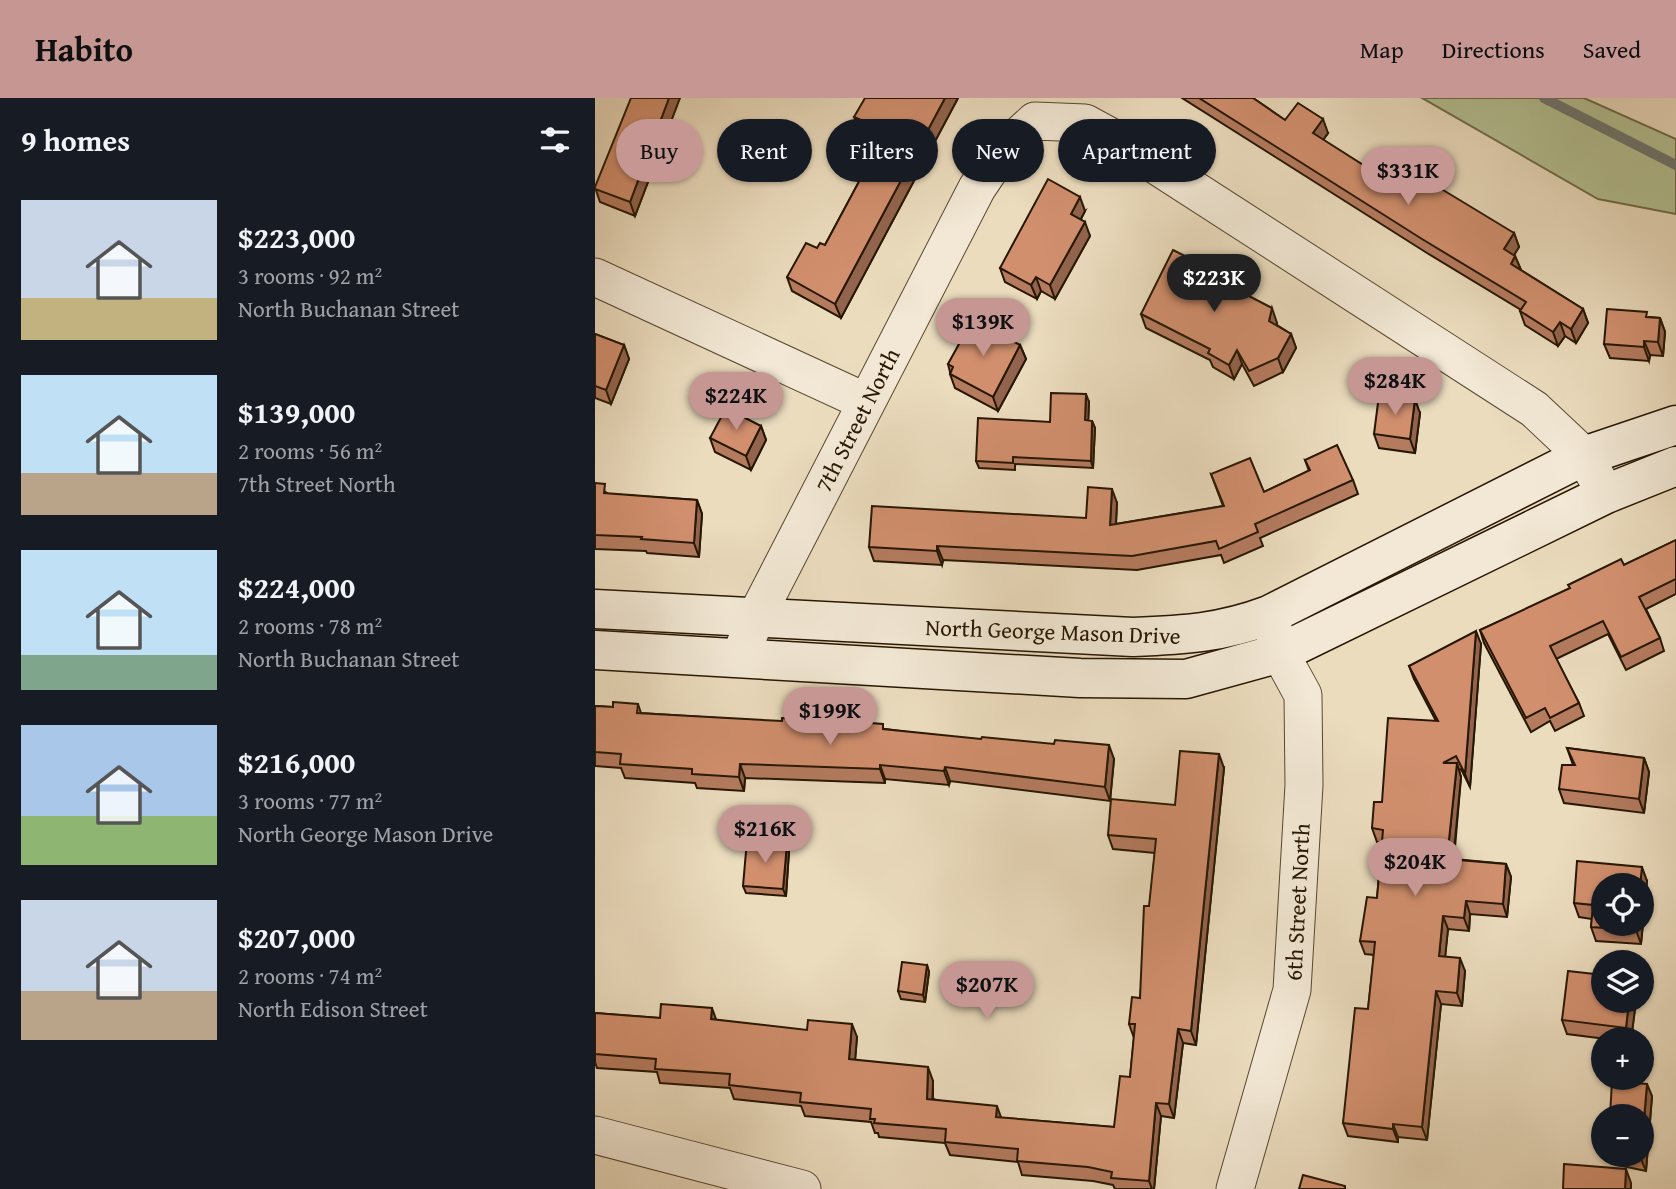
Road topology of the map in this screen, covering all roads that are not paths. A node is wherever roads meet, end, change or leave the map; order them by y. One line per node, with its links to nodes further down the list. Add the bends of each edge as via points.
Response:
1 (595, 277): 2 (street)
2 (866, 402): 4 (street, 7th Street North, via 977,188 1002,151 1035,121 1085,123 1534,409); 9 (street, 7th Street North)
3 (1676, 425): 4 (main road, North George Mason Drive)
4 (1584, 456): 6 (street); 8 (main road, North George Mason Drive)
5 (1676, 466): 6 (main road, North George Mason Drive)
6 (1606, 494): 11 (main road, North George Mason Drive)
7 (595, 609): 9 (main road, North George Mason Drive)
8 (1269, 615): 9 (main road, North George Mason Drive, via 1206,633 1133,637); 11 (street, 6th Street North)
9 (755, 619): 12 (street, 7th Street North)
10 (595, 650): 12 (main road, North George Mason Drive)
11 (1280, 653): 12 (main road, North George Mason Drive, via 1186,679 1080,678); 15 (street, 6th Street North, via 1303,695 1304,785 1292,990)
12 (740, 659)
13 (595, 1135): 14 (street)
14 (802, 1189)
15 (1235, 1189)

